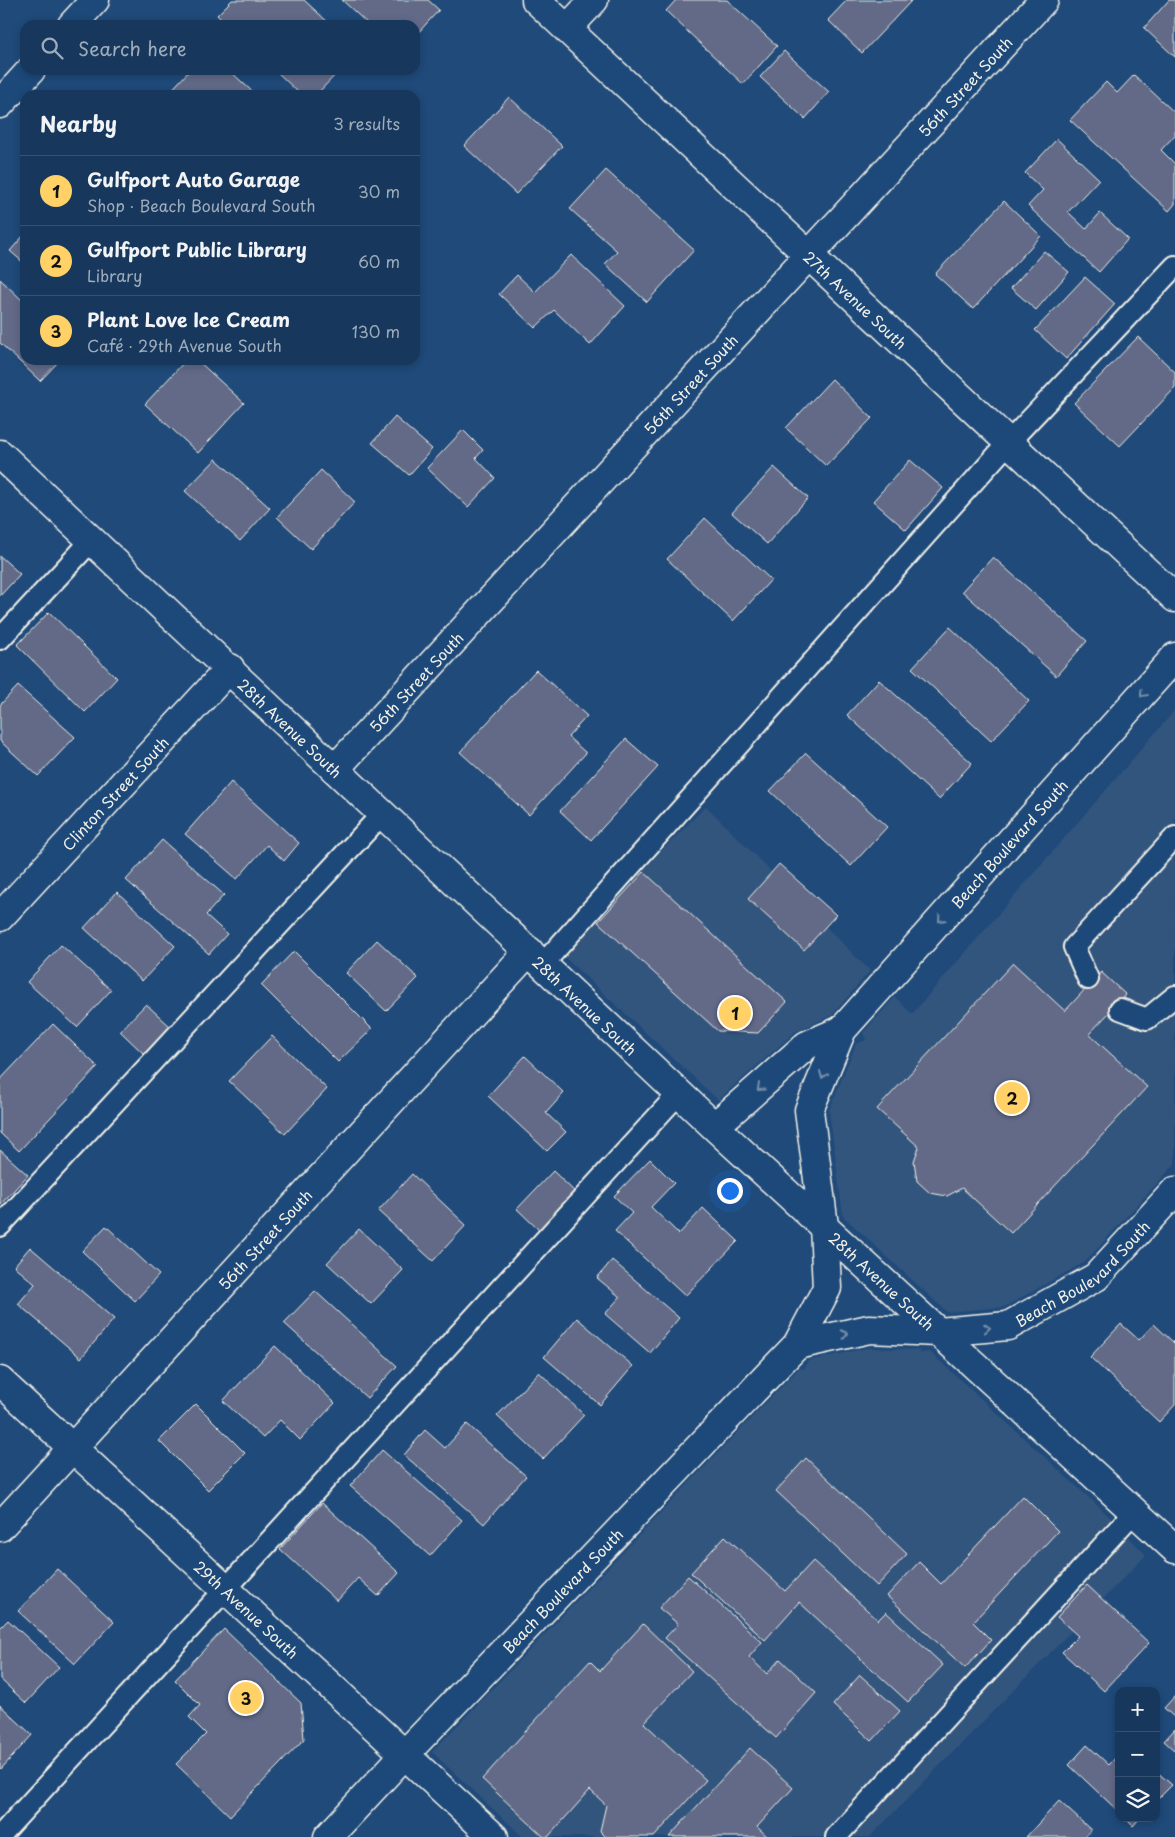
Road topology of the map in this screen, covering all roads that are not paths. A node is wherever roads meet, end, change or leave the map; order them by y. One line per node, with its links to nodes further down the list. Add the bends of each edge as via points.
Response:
1 (95, 0): 5 (street)
2 (536, 0): 6 (street, 27th Avenue South)
3 (594, 0): 6 (street)
4 (1044, 0): 9 (street, 56th Street South)
5 (77, 20)
6 (567, 29): 9 (street, 27th Avenue South)
7 (26, 75): 8 (street)
8 (0, 104)
9 (808, 256): 11 (street, 27th Avenue South); 18 (street, 56th Street South)
10 (1175, 266): 11 (lane)
11 (1008, 443): 14 (street, 27th Avenue South); 22 (lane)
12 (0, 454): 13 (street, 28th Avenue South)
13 (92, 540): 15 (lane); 17 (street, 28th Avenue South)
14 (1175, 598)
15 (0, 639)
16 (1175, 657): 26 (street, Beach Boulevard South, one-way to 26)
17 (230, 668): 18 (street, 28th Avenue South); 21 (street, Clinton Street South)
18 (335, 769): 19 (street, 28th Avenue South)
19 (382, 814): 22 (street, 28th Avenue South); 30 (lane)
20 (1175, 837): 23 (lane, via 1074,947)
21 (0, 917)
22 (536, 958): 27 (street, 28th Avenue South); 35 (street, 56th Street South)
23 (1088, 979)
24 (1175, 996): 25 (lane, via 1147,1020)
25 (1120, 1008)
26 (842, 1030): 28 (street, Beach Boulevard South, one-way to 28, via 807,1045); 31 (street, Beach Boulevard South, one-way to 31, via 809,1110)
27 (680, 1092): 28 (street, 28th Avenue South); 39 (lane)
28 (715, 1126): 31 (street, 28th Avenue South)
29 (1175, 1191): 32 (street, Beach Boulevard South, one-way to 29, via 1008,1326 1096,1277)
30 (0, 1226)
31 (824, 1226): 32 (street, 28th Avenue South); 33 (street, Beach Boulevard South, via 827,1288)
32 (938, 1332): 33 (street, Beach Boulevard South, one-way to 32, via 869,1329); 36 (street, 28th Avenue South)
33 (797, 1345): 40 (street, Beach Boulevard South)
34 (0, 1381): 35 (street, 29th Avenue South)
35 (73, 1448): 37 (street, 56th Street South); 39 (street, 29th Avenue South)
36 (1134, 1512): 38 (street, 28th Avenue South); 44 (lane)
37 (0, 1527)
38 (1174, 1547)
39 (225, 1588): 40 (street, 29th Avenue South); 41 (lane)
40 (404, 1754): 42 (street, Beach Boulevard South); 43 (street, 29th Avenue South)
41 (0, 1836)
42 (328, 1837)
43 (494, 1837)
44 (836, 1837)

